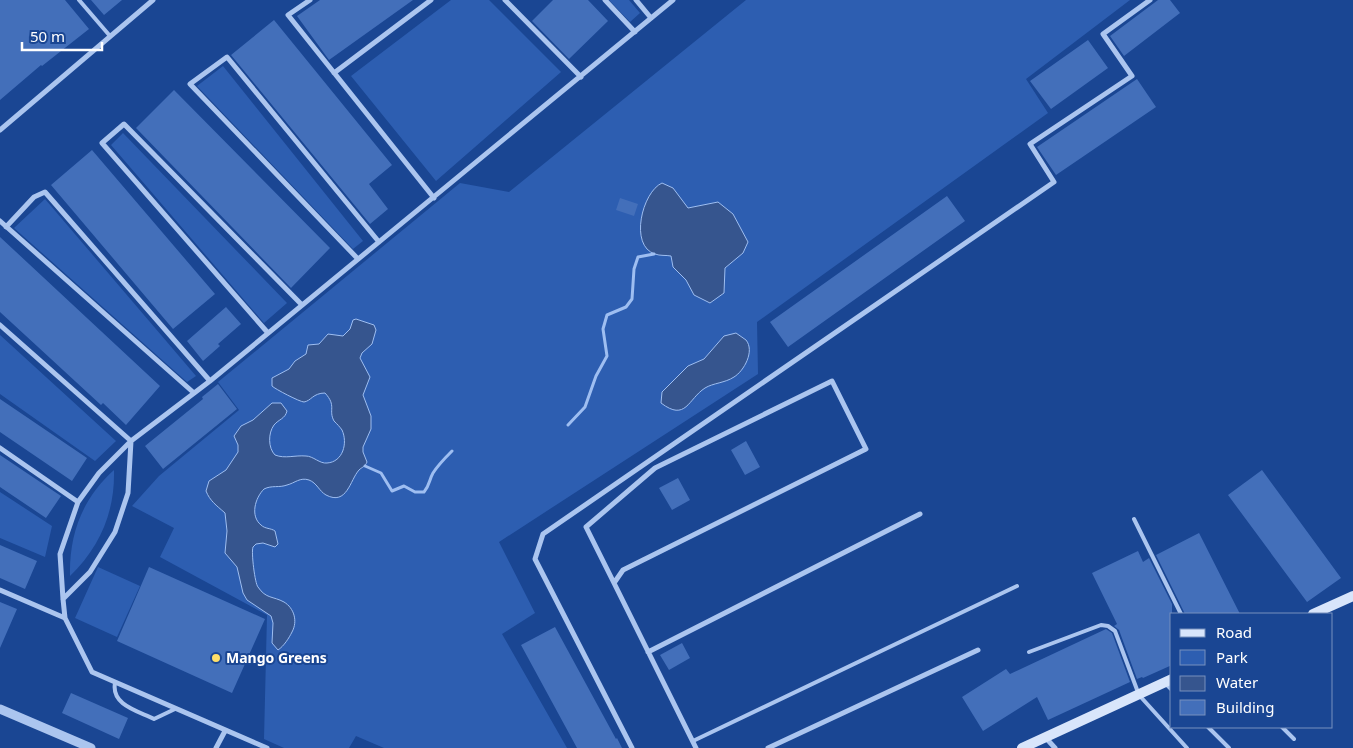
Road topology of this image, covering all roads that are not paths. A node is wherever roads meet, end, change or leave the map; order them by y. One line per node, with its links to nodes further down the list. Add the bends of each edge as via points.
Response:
1 (79, 0): 12 (lane)
2 (153, 0): 12 (street)
3 (310, 0): 13 (street, via 288,15)
4 (431, 0): 13 (street)
5 (505, 0): 14 (street)
6 (604, 0): 11 (street)
7 (636, 0): 10 (street)
8 (673, 0): 10 (street)
9 (1150, 0): 58 (street, via 1103,34 1132,76 1030,144 1054,182 543,534 535,560)
10 (651, 18): 11 (street)
11 (635, 32): 14 (street)
12 (110, 36): 15 (street)
13 (334, 73): 16 (street)
14 (580, 77): 16 (street)
15 (0, 130)
16 (434, 198): 19 (street)
17 (0, 221): 18 (street)
18 (6, 227): 24 (street, via 34,197 45,192); 25 (street)
19 (379, 242): 20 (street); 20 (street, via 227,57 190,84)
20 (358, 259): 21 (street)
21 (302, 305): 23 (street); 23 (street, via 124,124 102,143)
22 (0, 325): 26 (street)
23 (268, 333): 24 (street)
24 (210, 381): 25 (street)
25 (194, 393): 26 (street)
26 (131, 441): 28 (street, via 99,473); 35 (street, via 128,493 115,532 90,572)
27 (0, 448): 28 (street)
28 (78, 502): 35 (street, via 60,554)
29 (920, 514): 40 (street)
30 (1134, 520): 36 (lane)
31 (614, 582): 31 (street, via 586,527 655,468 832,381 866,450 622,570); 40 (street)
32 (1017, 586): 52 (lane)
33 (0, 590): 38 (street)
34 (1353, 596): 37 (main road)
35 (63, 599): 38 (street)
36 (1180, 613)
37 (1315, 613)
38 (65, 618): 42 (street, via 92,672)
39 (978, 650): 60 (street)
40 (648, 652): 52 (street)
41 (1029, 652): 44 (lane, via 1101,625 1108,626 1115,631)
42 (116, 683): 46 (street); 46 (lane, via 116,695 121,702 154,719)
43 (1169, 684): 44 (main road)
44 (1138, 695): 50 (main road); 63 (lane)
45 (0, 708): 54 (street)
46 (175, 709): 49 (street)
47 (1209, 728): 64 (lane)
48 (1283, 728): 51 (lane)
49 (225, 731): 53 (street); 55 (street)
50 (1045, 737): 61 (main road); 62 (street)
51 (1294, 739)
52 (692, 741): 59 (street)
53 (252, 742): 56 (street); 57 (street)
54 (91, 748)
55 (216, 748)
56 (249, 748)
57 (267, 748)
58 (632, 748)
59 (696, 748)
60 (768, 748)
61 (1022, 748)
62 (1055, 748)
63 (1187, 748)
64 (1229, 748)

